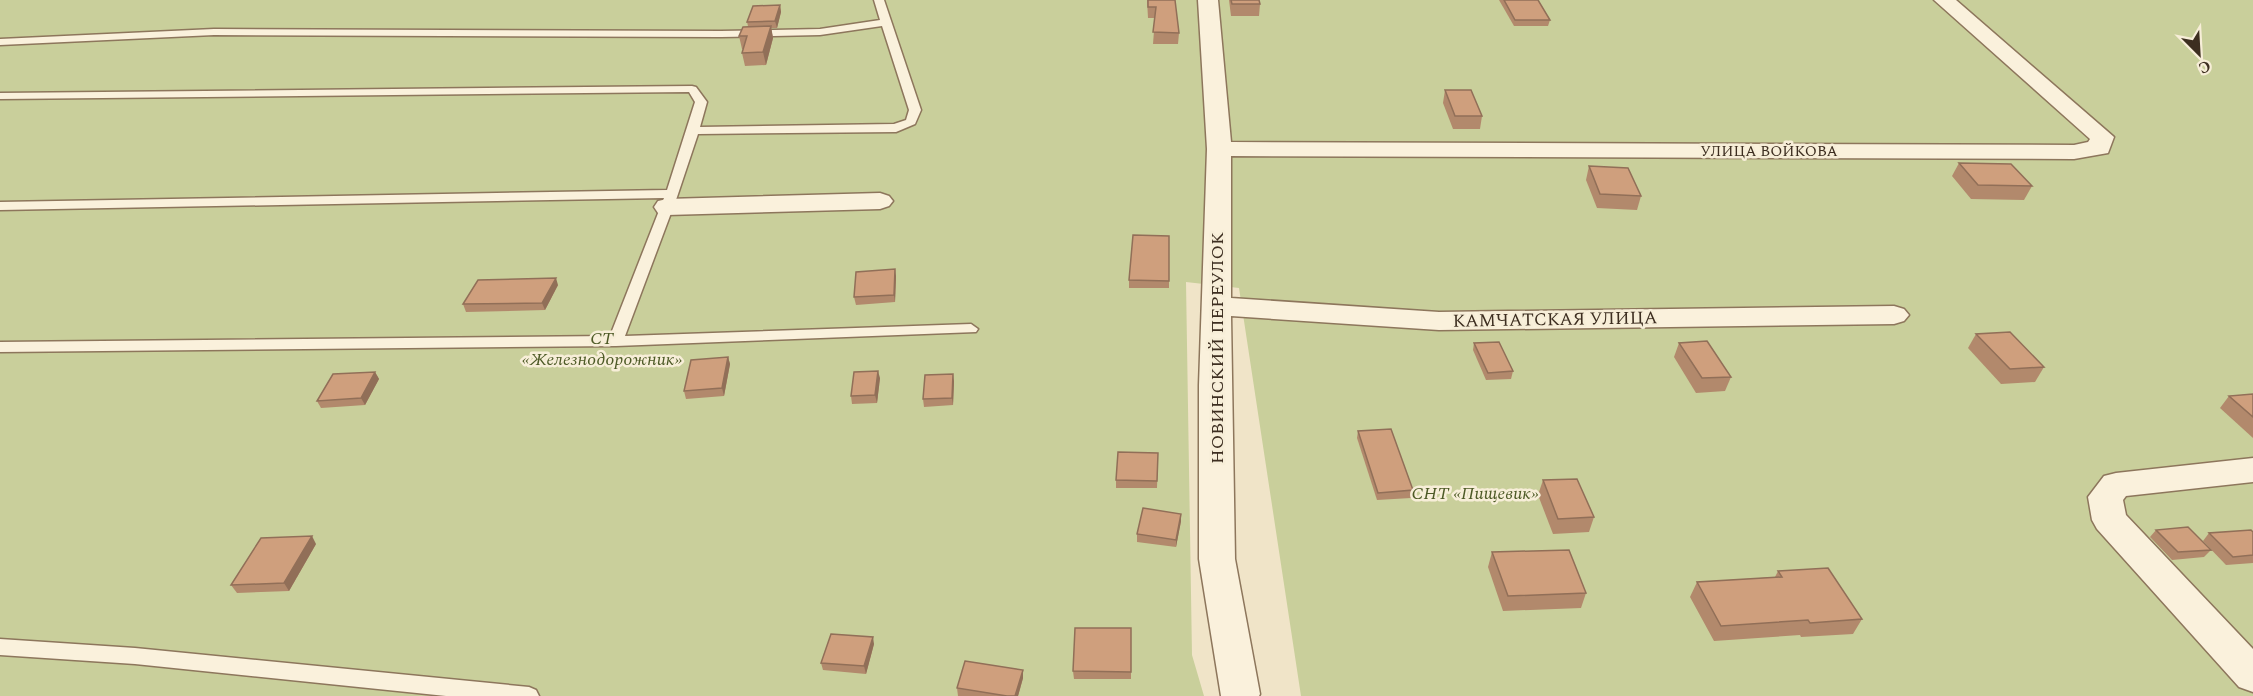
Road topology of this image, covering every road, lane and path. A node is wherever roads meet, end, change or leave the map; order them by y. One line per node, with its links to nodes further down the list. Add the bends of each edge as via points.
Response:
1 (879, 0): 4 (lane)
2 (1208, 0): 8 (street, НОВИНСКИЙ ПЕРЕУЛОК)
3 (1944, 0): 8 (street, УЛИЦА ВОЙКОВА, via 2102,136 2099,148 2074,152)
4 (886, 22): 5 (lane, via 820,32 214,32); 7 (lane, via 915,110 911,122 896,128)
5 (0, 42)
6 (0, 96): 7 (lane, via 692,89 701,102)
7 (693, 132): 9 (lane)
8 (1219, 149): 12 (street, НОВИНСКИЙ ПЕРЕУЛОК)
9 (669, 200): 10 (street); 11 (lane); 15 (lane)
10 (880, 201)
11 (0, 206)
12 (1217, 306): 13 (street, КАМЧАТСКАЯ УЛИЦА, via 1439,321); 20 (street, НОВИНСКИЙ ПЕРЕУЛОК, via 1217,559)
13 (1894, 315)
14 (971, 329): 15 (lane)
15 (616, 341): 16 (lane)
16 (0, 347)
17 (2253, 470): 19 (street, via 2116,485 2104,497 2109,520)
18 (0, 647): 21 (lane, via 135,656)
19 (2253, 675)
20 (1240, 695)
21 (529, 696)

